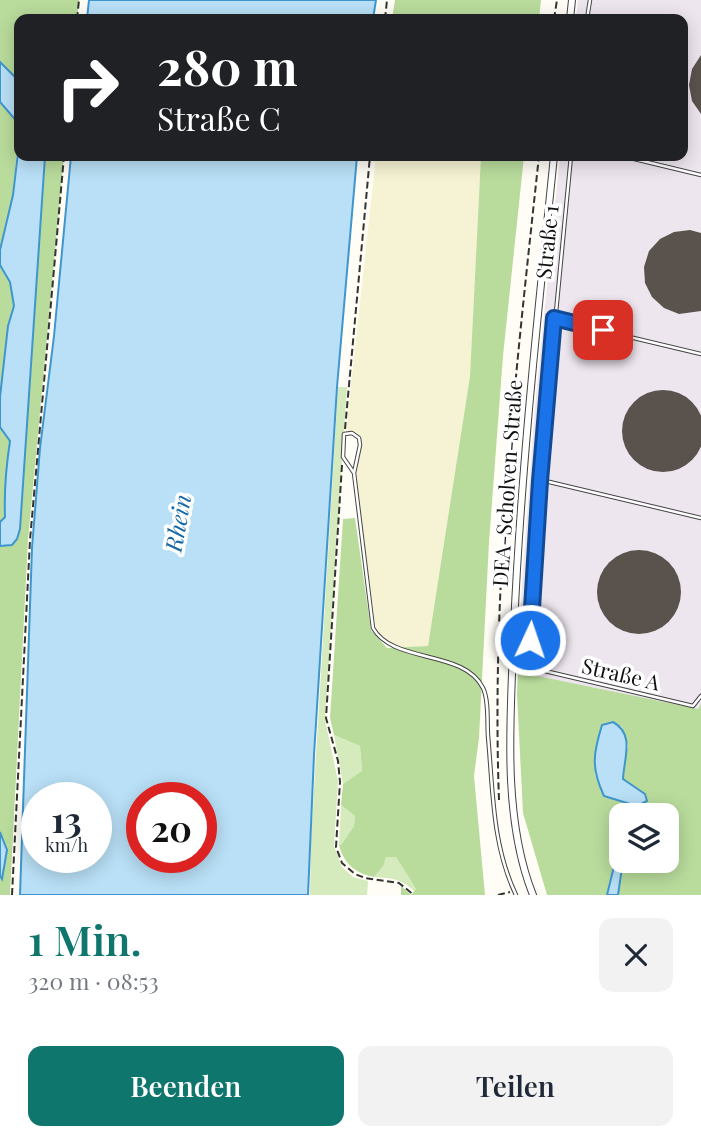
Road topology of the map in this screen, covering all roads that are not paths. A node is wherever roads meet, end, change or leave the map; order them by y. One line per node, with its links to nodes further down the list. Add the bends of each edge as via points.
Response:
1 (554, 161): 13 (street, DEA-Scholven-Straße, via 525,447 512,690 513,804)
2 (570, 161): 5 (lane, Straße 1)
3 (643, 161): 4 (lane)
4 (701, 175)
5 (554, 318): 6 (lane); 8 (lane, Straße 1)
6 (701, 354)
7 (354, 473): 7 (lane, via 359,438 344,434 342,457); 12 (lane, via 373,628 379,639 468,672 484,690 495,829)
8 (540, 480): 9 (lane); 10 (lane, Straße 1)
9 (701, 519)
10 (528, 667): 11 (lane, Straße A, via 693,706)
11 (701, 696)
12 (512, 893)
13 (533, 895)

